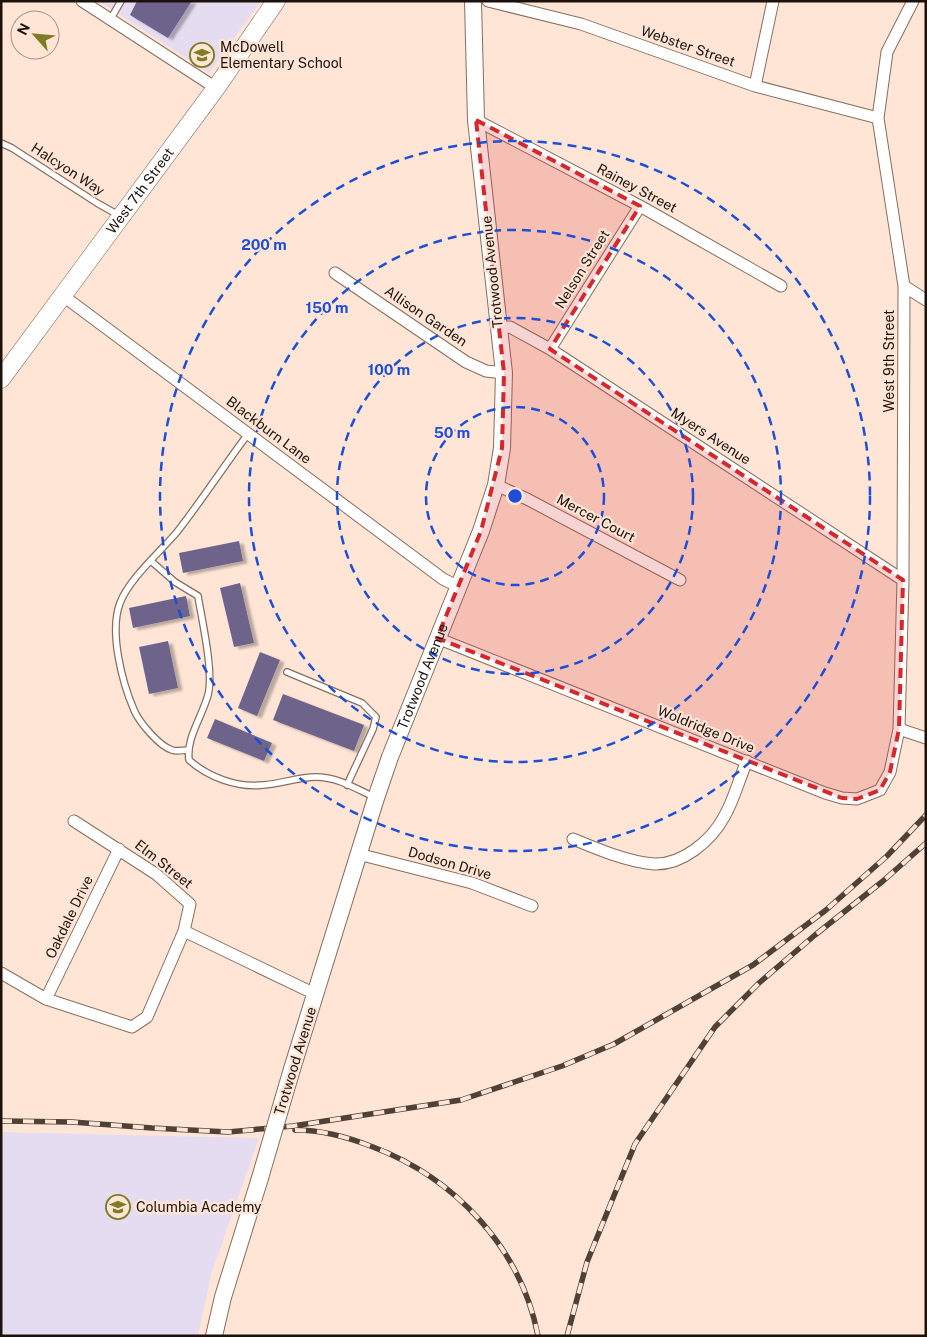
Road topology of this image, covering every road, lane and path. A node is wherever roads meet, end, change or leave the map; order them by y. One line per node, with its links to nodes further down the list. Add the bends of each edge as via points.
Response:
1 (83, 1): 8 (street)
2 (122, 1): 8 (lane)
3 (276, 1): 10 (main road, West 7th Street)
4 (473, 1): 12 (main road, Trotwood Avenue)
5 (488, 1): 9 (street, Webster Street, via 581,24)
6 (773, 1): 9 (street)
7 (913, 1): 11 (street, West 9th Street, via 887,52)
8 (110, 20): 10 (street)
9 (755, 86): 11 (street, Webster Street)
10 (216, 88): 15 (main road, West 7th Street)
11 (878, 118): 18 (street, West 9th Street)
12 (476, 120): 14 (street, Rainey Street); 21 (main road, Trotwood Avenue)
13 (1, 143): 15 (lane, Halcyon Way)
14 (640, 206): 17 (street, Rainey Street); 22 (street, Nelson Street)
15 (122, 217): 19 (main road, West 7th Street)
16 (335, 273): 23 (street, Allison Garden, via 466,362 486,371)
17 (782, 286)
18 (904, 286): 20 (street); 29 (street, West 9th Street)
19 (62, 295): 24 (main road, West 7th Street); 25 (street, Blackburn Lane)
20 (926, 300)
21 (498, 328): 22 (street, Myers Avenue, via 510,327); 23 (main road, Trotwood Avenue)
22 (550, 349): 29 (street, Myers Avenue)
23 (504, 373): 26 (main road, Trotwood Avenue, via 503,431)
24 (3, 375)
25 (248, 434): 27 (lane); 30 (street, Blackburn Lane, via 443,579)
26 (496, 486): 28 (street, Mercer Court, via 527,499); 30 (main road, Trotwood Avenue)
27 (152, 561): 35 (lane, via 175,582 198,596 209,663 209,694); 35 (lane, via 134,580 120,603 116,649 137,716 155,738 173,751)
28 (680, 580)
29 (903, 580): 33 (street, West 9th Street)
30 (459, 587): 31 (main road, Trotwood Avenue)
31 (437, 638): 36 (street, Woldridge Drive); 38 (main road, Trotwood Avenue)
32 (287, 672): 37 (lane, via 362,702 376,717)
33 (899, 729): 34 (street); 36 (street, Woldridge Drive, via 890,772 880,790 857,799 826,793)
34 (926, 738)
35 (188, 750): 37 (lane, via 189,760 198,769 242,786 264,786 315,777 334,779)
36 (747, 760): 40 (street, via 724,818 704,844 678,859 655,864)
37 (347, 785): 38 (lane)
38 (376, 798): 42 (main road, Trotwood Avenue)
39 (74, 821): 41 (street, Elm Street)
40 (573, 840)
41 (119, 849): 44 (street, Elm Street, via 156,874 190,904); 47 (street, Oakdale Drive)
42 (358, 854): 43 (street, Dodson Drive, via 472,883); 46 (main road, Trotwood Avenue)
43 (532, 906)
44 (184, 930): 46 (street); 47 (street, via 147,1017 132,1027)
45 (1, 973): 47 (street)
46 (315, 994): 48 (main road, Trotwood Avenue, bridge)
47 (46, 999)
48 (214, 1336)

